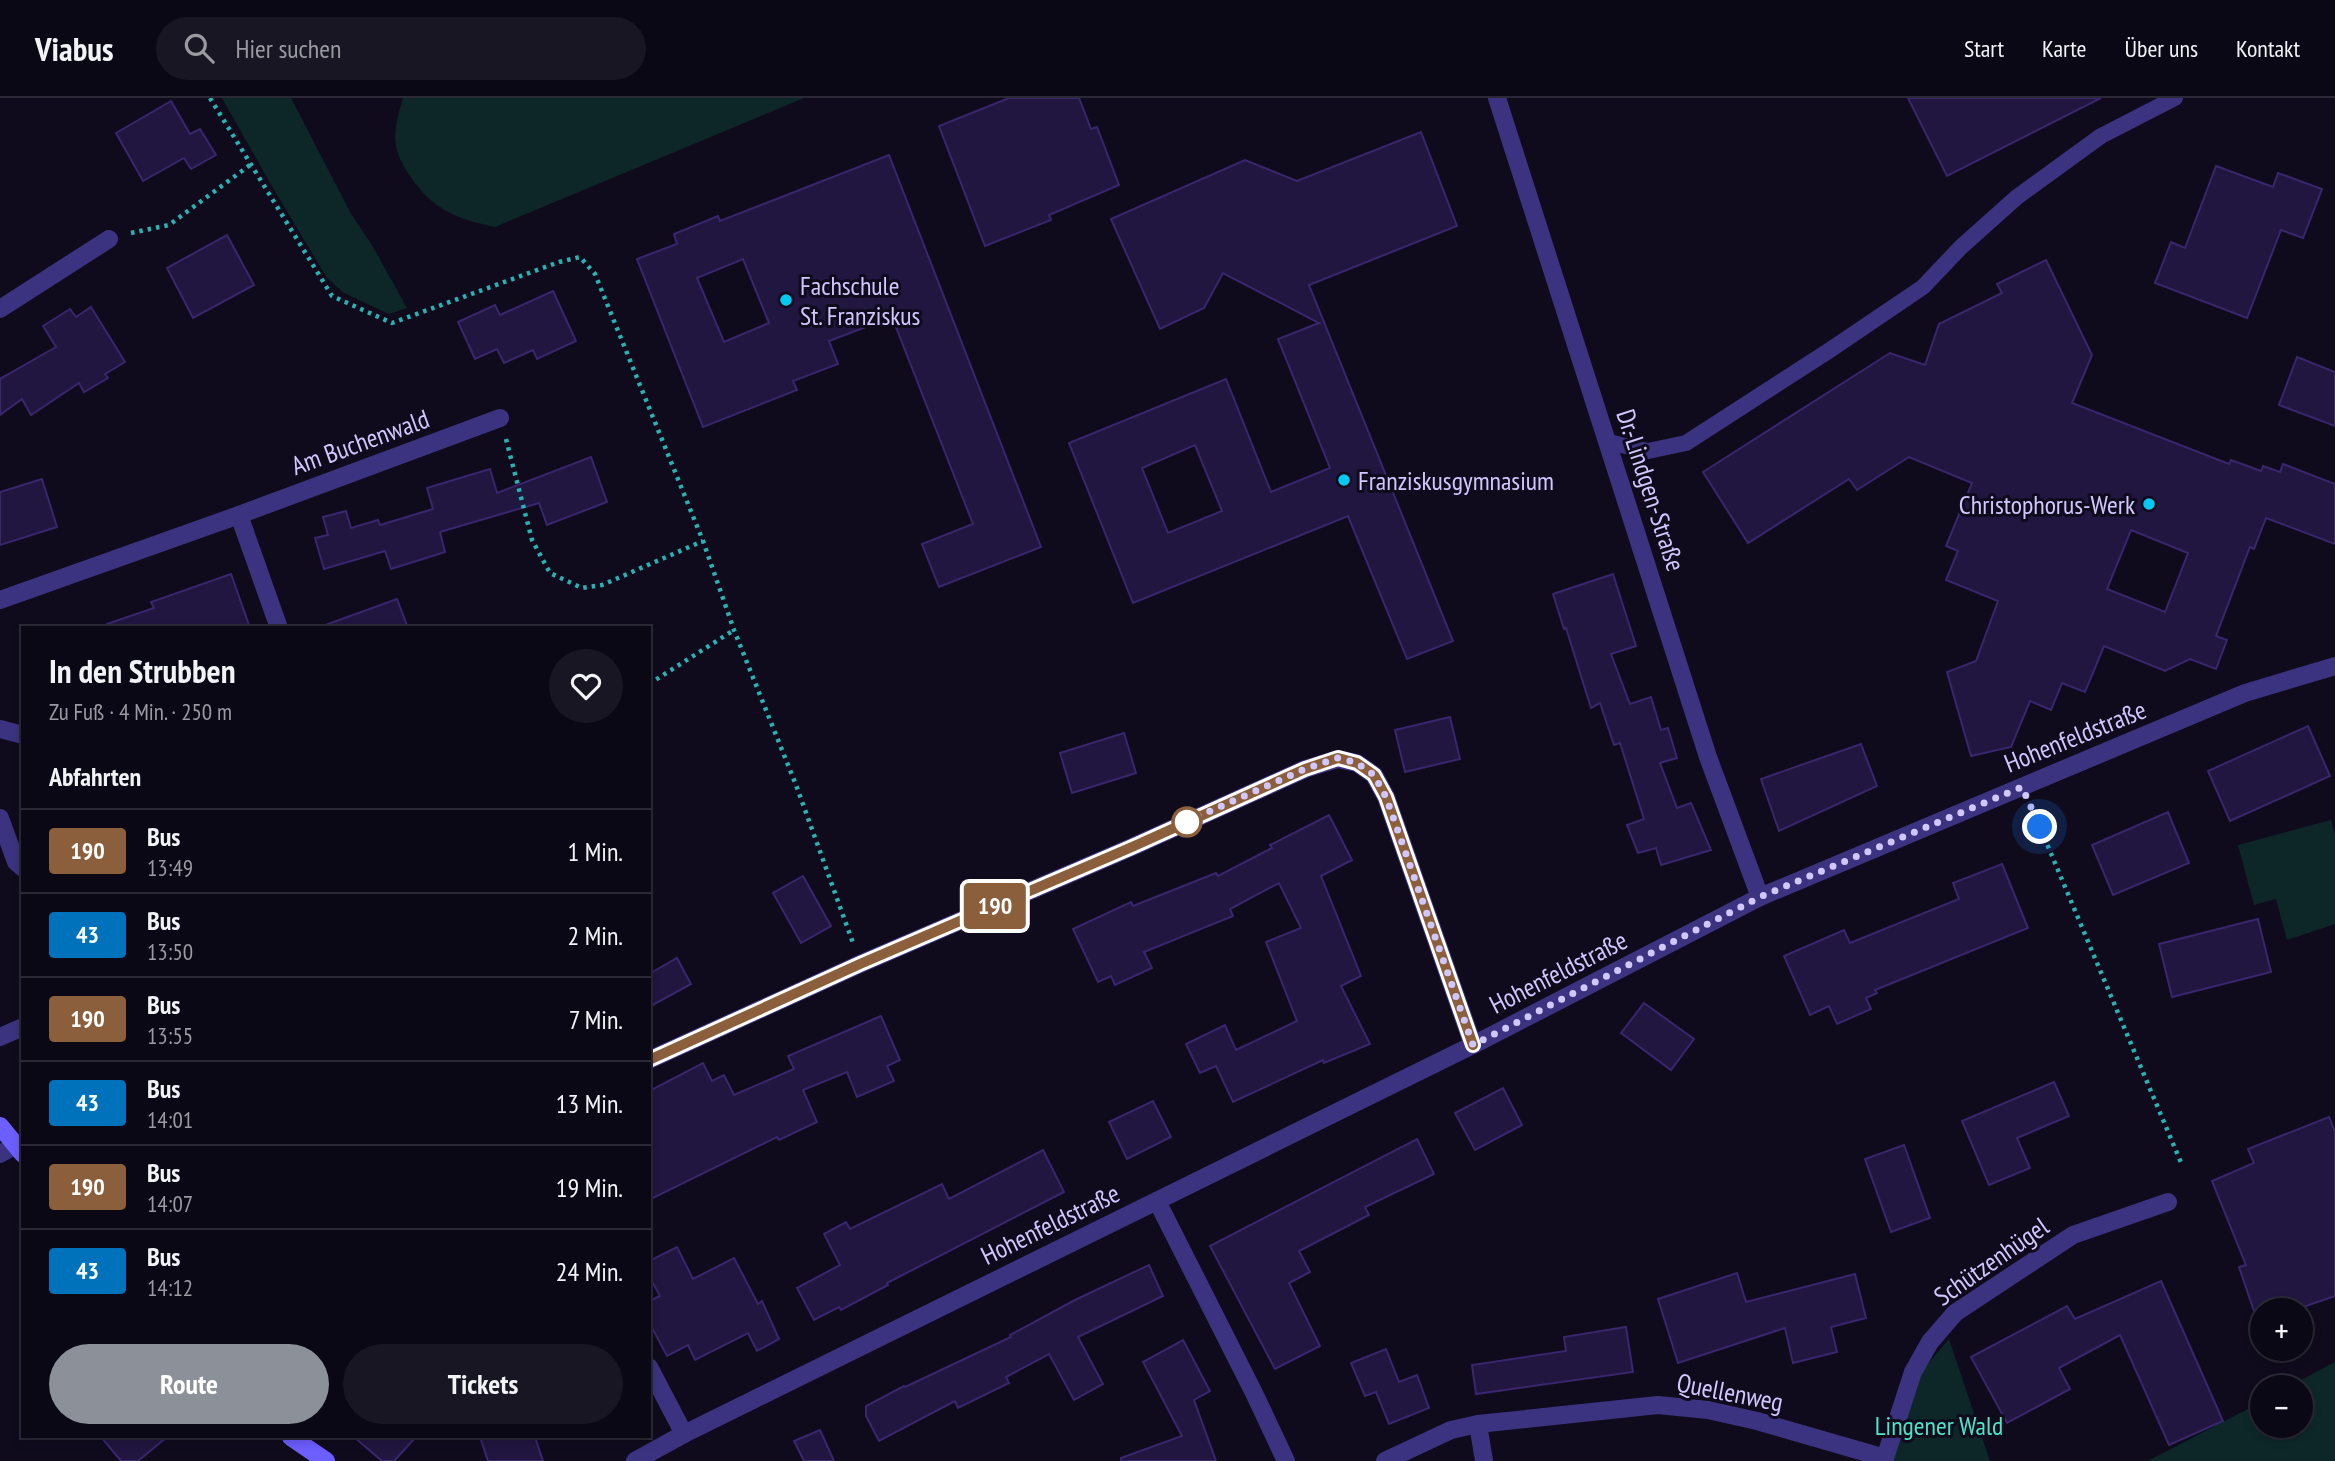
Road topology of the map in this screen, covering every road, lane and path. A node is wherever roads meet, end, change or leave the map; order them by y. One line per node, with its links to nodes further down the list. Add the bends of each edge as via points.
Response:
1 (210, 98): 4 (path)
2 (1497, 98): 8 (street, Dr.-Lindgen-Straße)
3 (2175, 98): 8 (lane, via 2101,136 2017,197 1923,287 1686,443 1648,451)
4 (250, 164): 5 (path, via 169,225); 10 (path, via 332,296 392,323 580,257 595,274)
5 (109, 239): 6 (street)
6 (0, 309)
7 (500, 418): 9 (street, Am Buchenwald); 10 (path, via 532,540 550,573 582,588 602,585)
8 (1608, 442): 21 (street, Dr.-Lindgen-Straße, via 1708,757)
9 (239, 515): 11 (street, Am Buchenwald); 12 (street)
10 (703, 541): 13 (path)
11 (0, 600)
12 (278, 626)
13 (734, 629): 15 (path); 22 (path)
14 (2335, 666): 18 (street, Hohenfeldstraße, via 2245,694)
15 (651, 683)
16 (0, 729): 17 (street)
17 (21, 734)
18 (2022, 787): 21 (street, Hohenfeldstraße); 29 (path)
19 (0, 818): 20 (street)
20 (21, 866)
21 (1760, 897): 25 (street, Hohenfeldstraße)
22 (860, 964): 25 (street, via 1338,758 1357,763 1374,775 1386,797); 26 (street)
23 (21, 1028): 24 (street)
24 (0, 1037)
25 (1473, 1045): 30 (street, Hohenfeldstraße)
26 (651, 1059)
27 (0, 1126): 28 (street)
28 (13, 1151)
29 (2182, 1165)
30 (1157, 1201): 34 (street, Hohenfeldstraße); 39 (street)
31 (2168, 1202): 36 (street, Schützenhügel, via 2073,1235 1955,1313 1930,1342 1913,1372)
32 (651, 1371): 34 (street)
33 (1478, 1423): 36 (street, Quellenweg, via 1658,1405 1757,1421); 40 (street, Quellenweg, via 1451,1430); 41 (street)
34 (684, 1434): 38 (street, Hohenfeldstraße)
35 (292, 1438): 37 (street)
36 (1885, 1460)
37 (326, 1461)
38 (635, 1461)
39 (1286, 1461)
40 (1385, 1461)
41 (1484, 1461)

